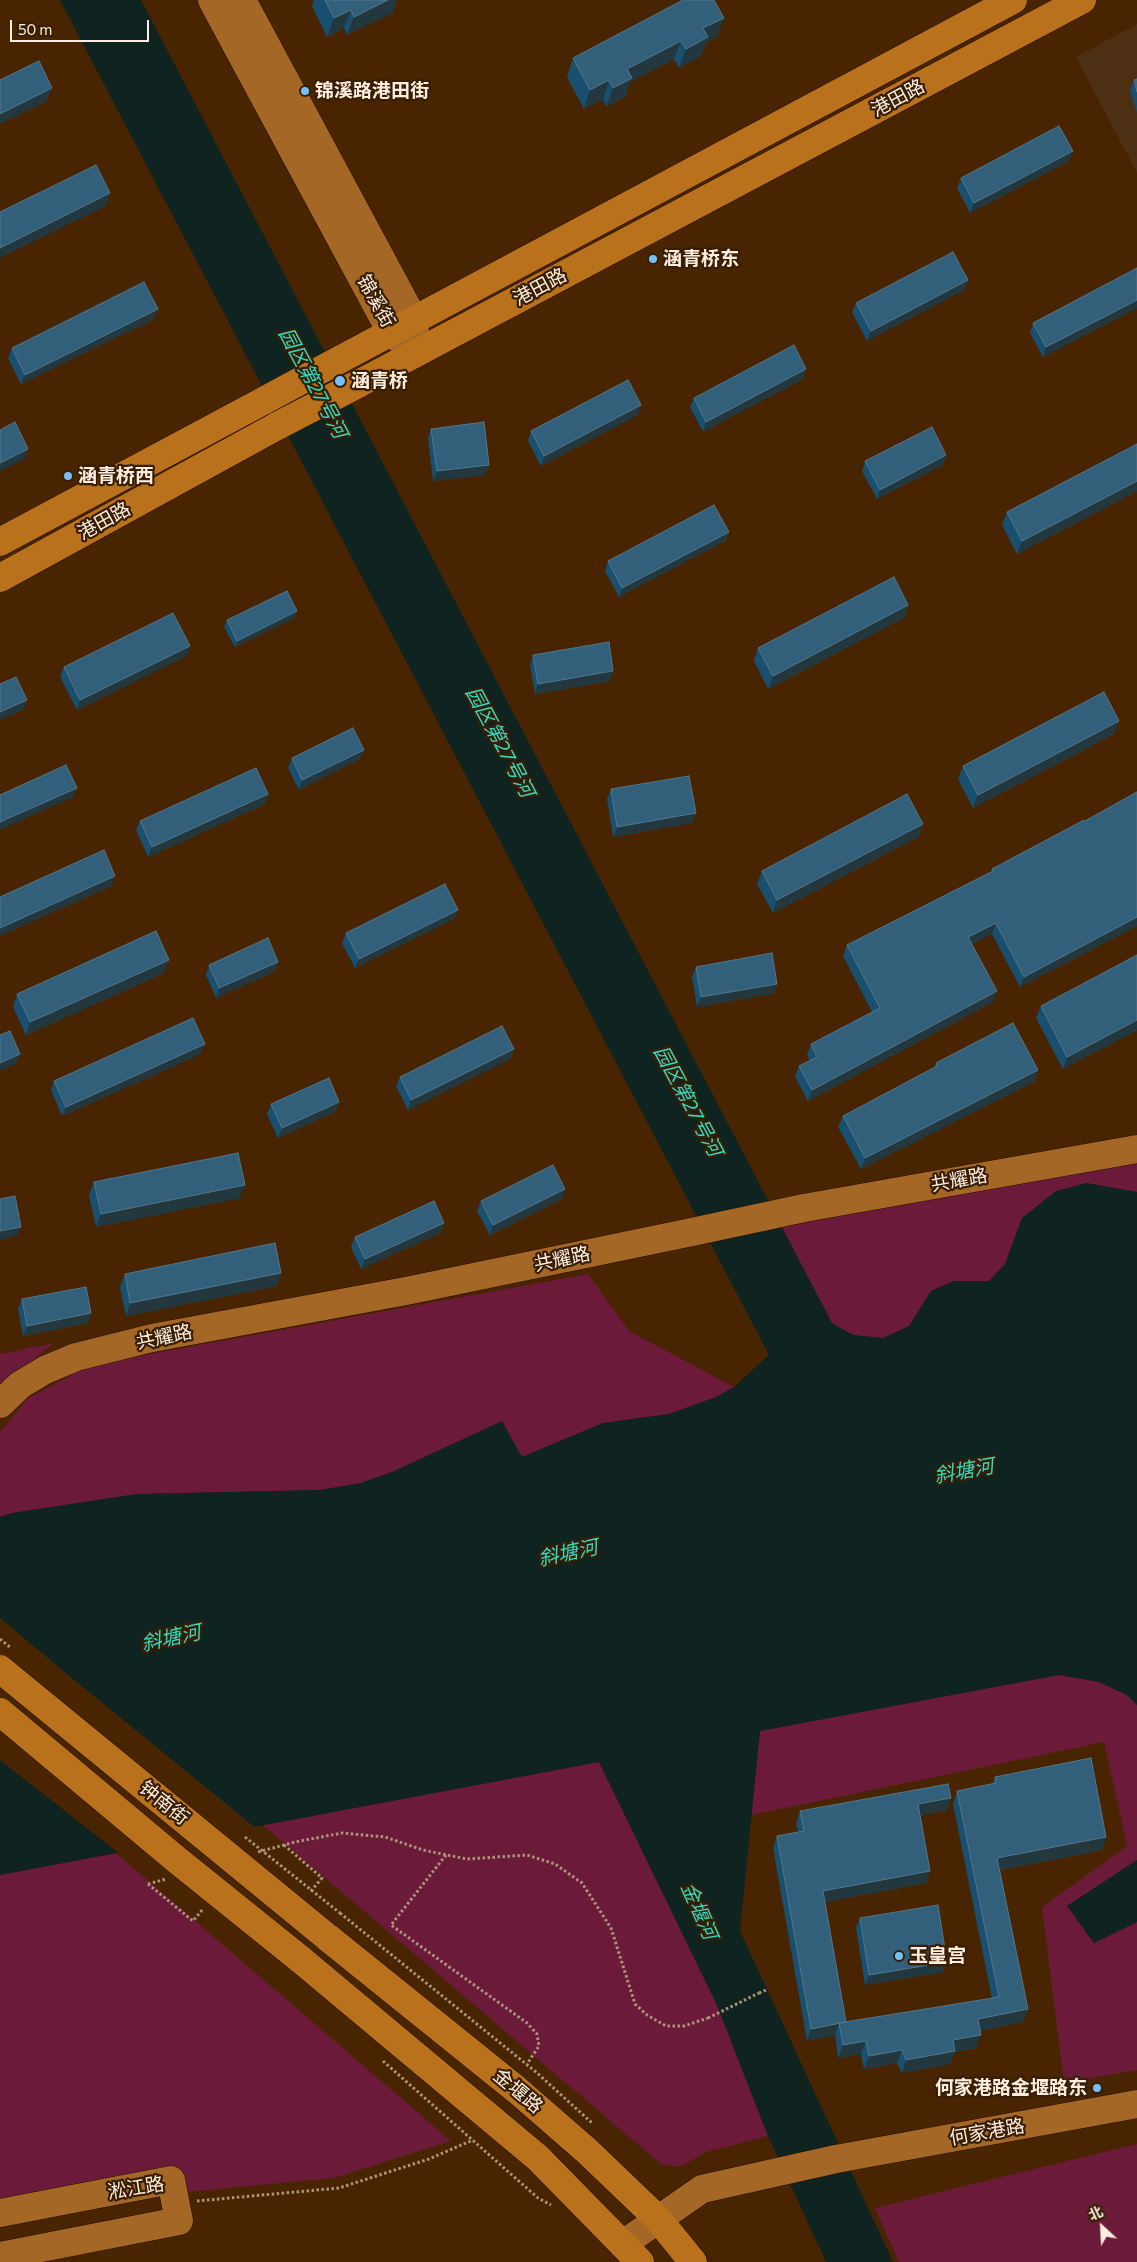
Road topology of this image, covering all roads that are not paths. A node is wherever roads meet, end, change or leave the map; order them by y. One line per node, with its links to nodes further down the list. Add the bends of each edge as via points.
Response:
1 (212, 0): 5 (street, 锦溪街)
2 (242, 0): 5 (street, 锦溪街)
3 (1013, 0): 5 (main road, 港田路)
4 (1082, 0): 6 (main road, 港田路)
5 (403, 326): 6 (street, 锦溪街); 7 (main road, 港田路, bridge)
6 (416, 353): 8 (main road, 港田路, bridge)
7 (0, 542)
8 (0, 578)
9 (1137, 1149): 10 (street, 共耀路, bridge, via 804,1208 406,1291 133,1343 76,1357 45,1370 20,1385)
10 (0, 1404)
11 (0, 1668): 13 (main road, 钟南街, bridge)
12 (0, 1712): 14 (main road, 钟南街, bridge)
13 (327, 1937): 17 (main road, 金堰路, via 517,2090)
14 (300, 1959): 18 (main road, 金堰路, via 538,2158)
15 (1137, 2104): 17 (street, 何家港路, via 836,2159 702,2189)
16 (0, 2213): 19 (street, 淞江路, via 171,2180 179,2221)
17 (658, 2219): 18 (street, 何家港路); 20 (main road, 金堰路)
18 (631, 2253)
19 (0, 2256)
20 (693, 2262)

